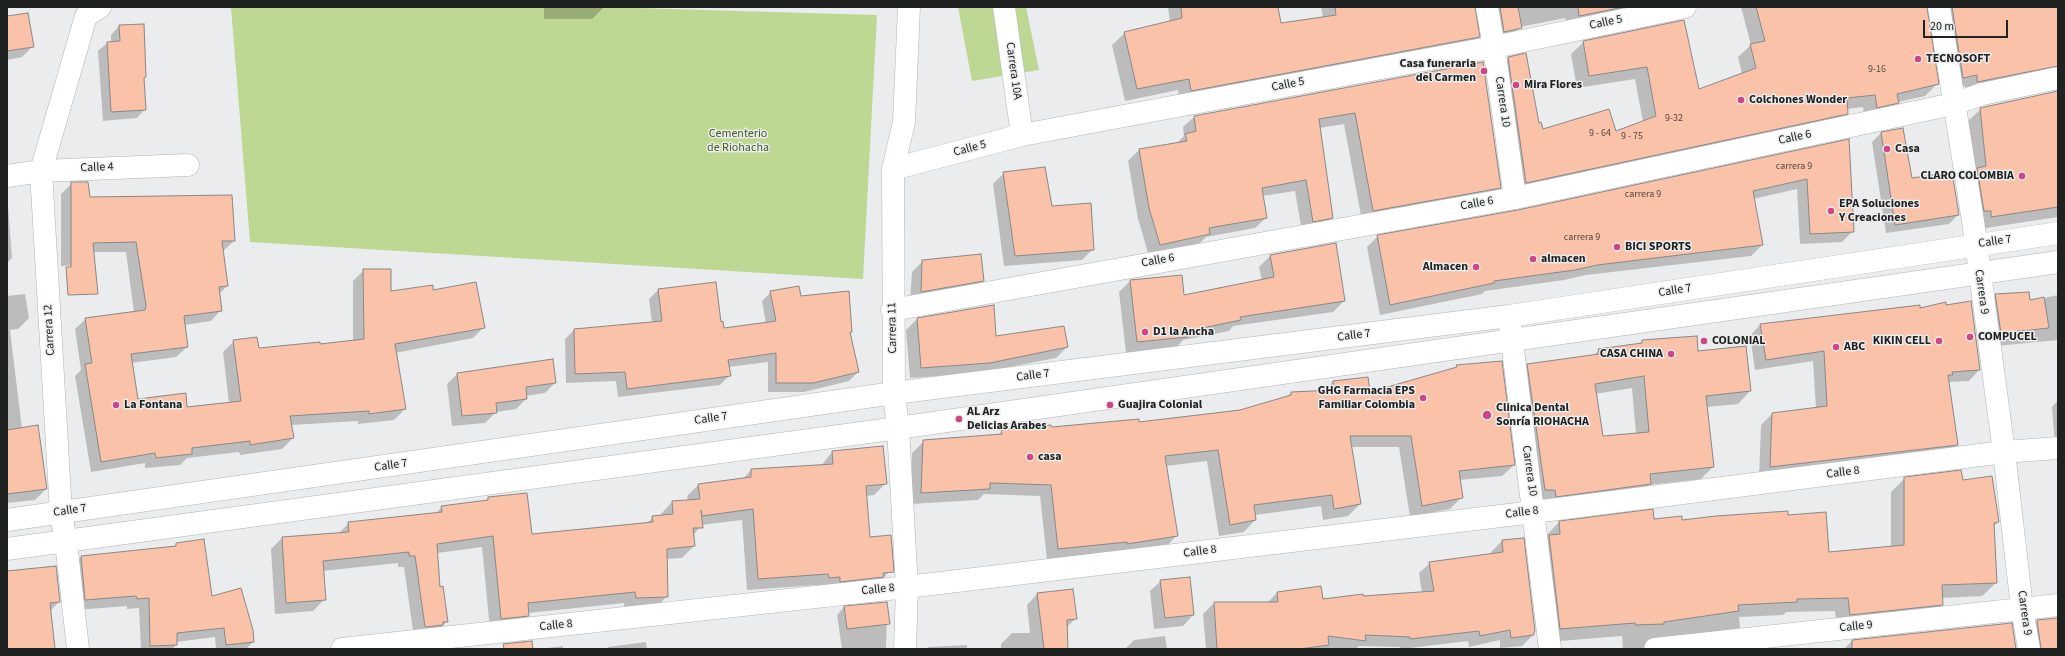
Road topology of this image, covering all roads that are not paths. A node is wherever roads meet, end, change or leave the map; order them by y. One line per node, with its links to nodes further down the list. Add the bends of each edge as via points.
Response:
1 (910, 7): 12 (street, Carrera 11, via 904,122)
2 (1004, 7): 10 (street, Carrera 10A)
3 (1487, 7): 7 (street, Carrera 10)
4 (1684, 7): 7 (street, Calle 5)
5 (1939, 7): 9 (street, Carrera 9)
6 (93, 11): 13 (street, Carrera 12)
7 (1494, 47): 10 (street, Calle 5); 15 (street, Carrera 10)
8 (2058, 78): 9 (street, Calle 6, via 1982,94)
9 (1953, 104): 15 (street, Calle 6); 17 (street, Carrera 9)
10 (1022, 135): 12 (street, Calle 5)
11 (188, 165): 13 (street, Calle 4)
12 (893, 169): 20 (street, Carrera 11)
13 (41, 171): 14 (street, Calle 4); 28 (street, Carrera 12)
14 (7, 176)
15 (1515, 198): 20 (street, Calle 6)
16 (2058, 233): 17 (street, Calle 7)
17 (1975, 244): 19 (street, Carrera 9); 21 (street, Calle 7)
18 (2058, 262): 19 (street, Calle 7)
19 (1978, 272): 22 (street, Calle 7); 26 (street, Carrera 9)
20 (892, 310): 23 (street, Carrera 11)
21 (1509, 316): 22 (street, Carrera 10); 23 (street, Calle 7)
22 (1511, 340): 24 (street, Calle 7); 27 (street, Carrera 10)
23 (894, 393): 24 (street, Carrera 11); 28 (street, Calle 7)
24 (898, 428): 30 (street, Calle 7); 32 (street, Carrera 11)
25 (2058, 448): 26 (street, Calle 8)
26 (2004, 452): 27 (street, Calle 8); 34 (street, Carrera 9)
27 (1534, 512): 32 (street, Calle 8); 38 (street, Carrera 10)
28 (61, 513): 29 (street, Calle 7); 30 (street, Carrera 12)
29 (7, 520)
30 (66, 542): 31 (street, Calle 7); 35 (street, Carrera 12)
31 (7, 549)
32 (907, 587): 36 (street, Calle 8); 37 (street, Carrera 11)
33 (2058, 605): 34 (street, Calle 9)
34 (2022, 608): 39 (street, Calle 9); 40 (street, Carrera 9)
35 (78, 649)
36 (342, 649)
37 (906, 649)
38 (1550, 649)
39 (1655, 649)
40 (2029, 649)

